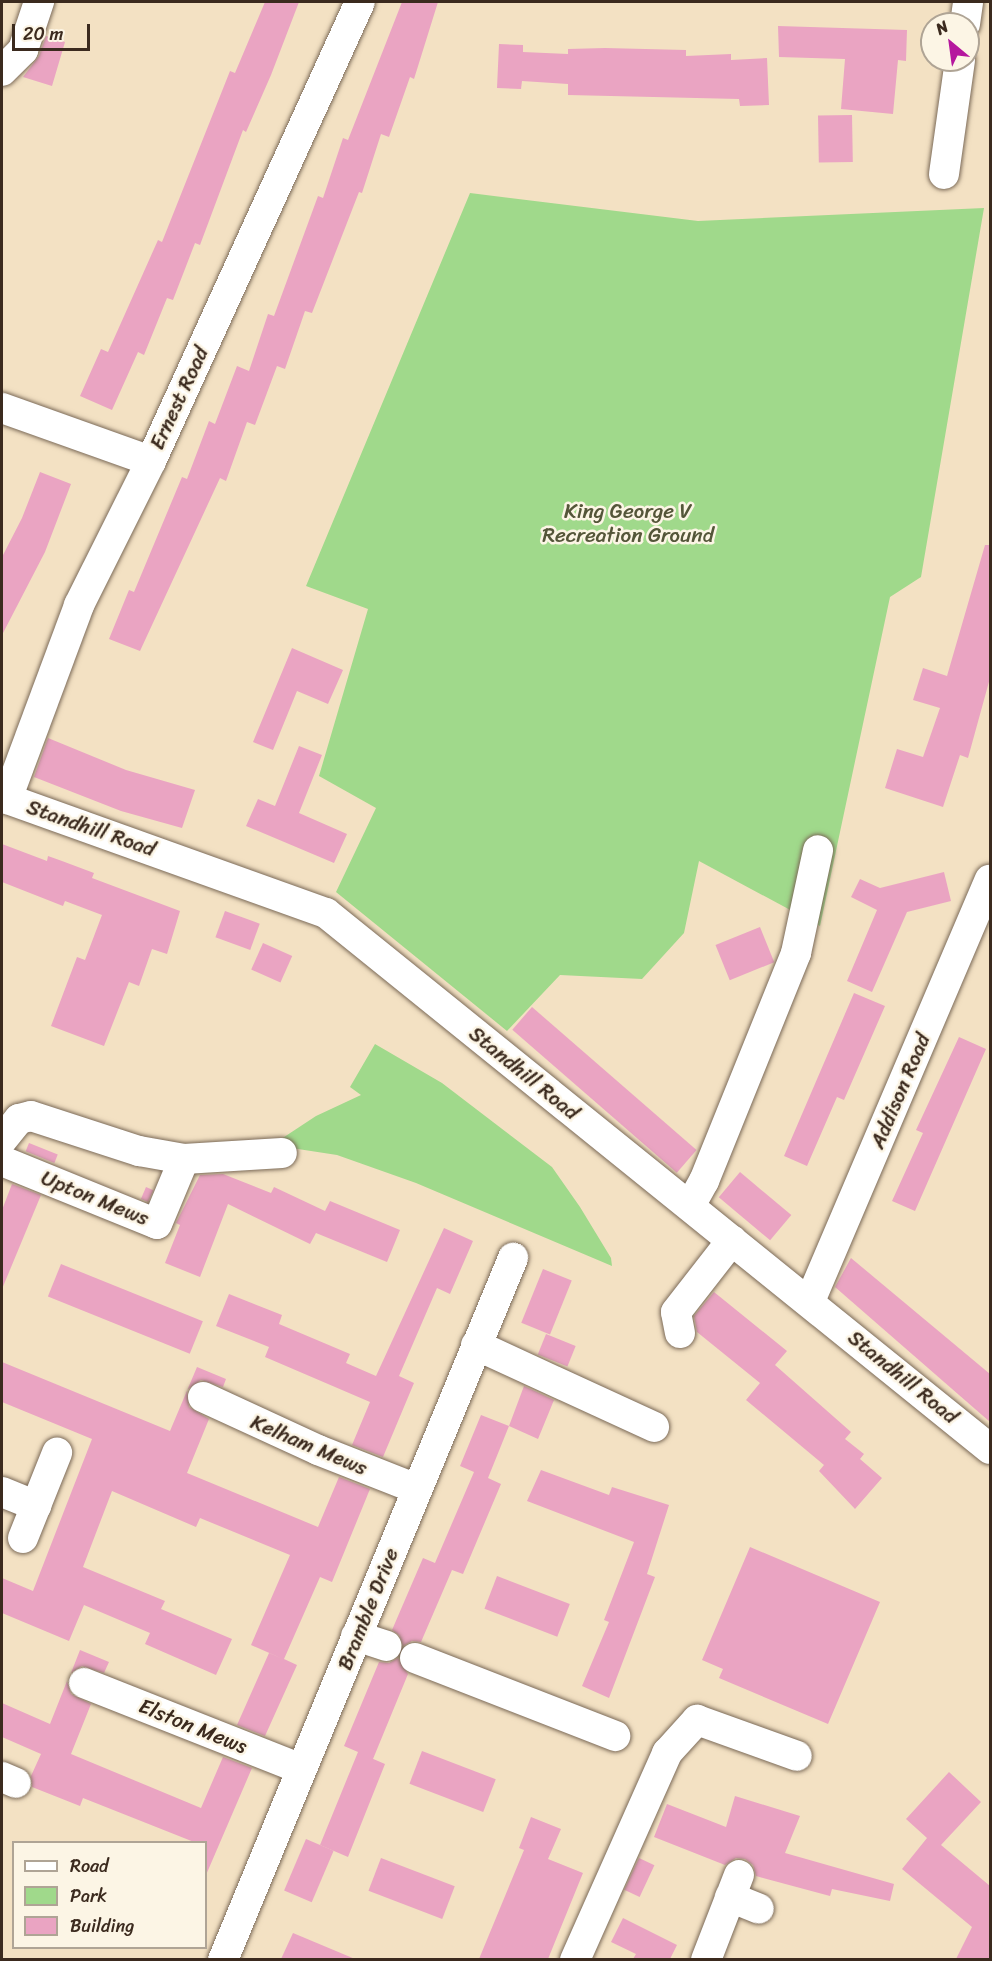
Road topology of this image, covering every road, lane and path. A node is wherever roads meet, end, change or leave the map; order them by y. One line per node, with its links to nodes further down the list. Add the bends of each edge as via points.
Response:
1 (39, 2): 3 (street, via 23,50)
2 (360, 2): 7 (street, Ernest Road)
3 (2, 71)
4 (958, 72): 5 (street)
5 (944, 174)
6 (2, 408): 7 (street)
7 (151, 461): 8 (street, Ernest Road, via 79,604)
8 (4, 798): 15 (street, Standhill Road, via 326,913)
9 (818, 850): 15 (street, via 796,953 704,1181)
10 (990, 880): 18 (street, Addison Road)
11 (2, 1140): 13 (street, via 19,1119 31,1116 129,1148)
12 (282, 1153): 13 (street)
13 (184, 1159): 14 (street, Upton Mews, via 157,1224)
14 (2, 1161)
15 (690, 1206): 16 (street, Standhill Road)
16 (732, 1240): 18 (street, Standhill Road); 19 (street, via 676,1312)
17 (513, 1258): 20 (street, Bramble Drive)
18 (810, 1301): 23 (street, Standhill Road)
19 (680, 1333)
20 (476, 1345): 22 (street); 25 (street, Bramble Drive)
21 (203, 1397): 25 (street, Kelham Mews)
22 (654, 1427)
23 (990, 1449)
24 (57, 1454): 27 (street)
25 (417, 1489): 29 (street, Bramble Drive)
26 (2, 1492): 27 (street)
27 (36, 1506): 28 (street)
28 (23, 1538)
29 (356, 1636): 30 (street); 35 (street, Bramble Drive)
30 (386, 1646)
31 (415, 1658): 33 (street)
32 (84, 1683): 35 (street, Elston Mews)
33 (615, 1736)
34 (797, 1756): 38 (street, via 697,1720 668,1753)
35 (301, 1769): 37 (street, Bramble Drive)
36 (759, 1909): 39 (street, via 726,1893)
37 (223, 1959)
38 (575, 1959)
39 (706, 1959)

